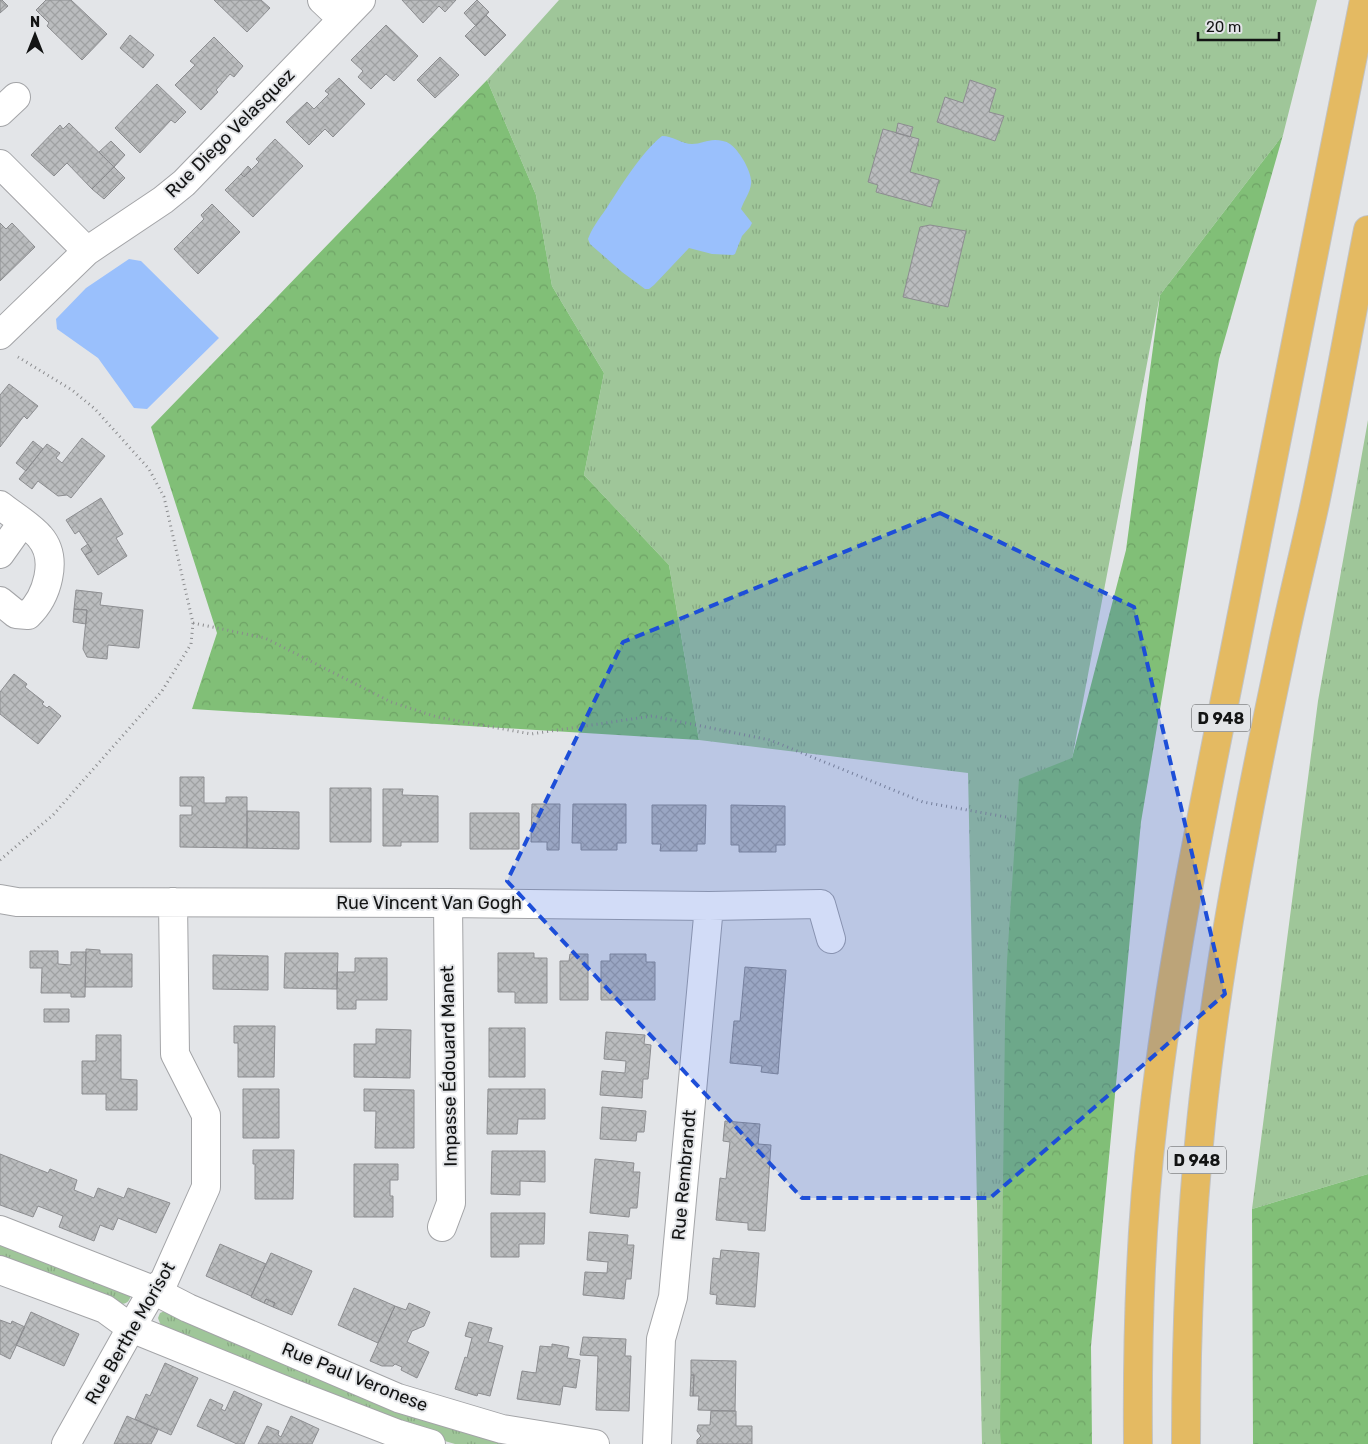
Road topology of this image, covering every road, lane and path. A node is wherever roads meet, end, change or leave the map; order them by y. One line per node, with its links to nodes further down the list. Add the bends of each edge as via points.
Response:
1 (322, 0): 4 (street)
2 (360, 0): 4 (street, Rue Diego Velasquez)
3 (1364, 0): 30 (highway, D 948, via 1202,810 1175,962 1152,1122 1140,1274)
4 (342, 19): 7 (street, Rue Diego Velasquez, via 184,183)
5 (0, 164): 7 (street)
6 (1368, 230): 31 (highway, D 948, via 1315,504 1258,764 1214,1022 1192,1220 1187,1313)
7 (87, 251): 8 (street, Rue Diego Velasquez)
8 (8, 345): 13 (path, via 95,409 149,469 164,497)
9 (0, 505): 10 (street)
10 (22, 523): 11 (street); 12 (street, via 39,536 46,547 49,574 46,587 28,615 16,614)
11 (0, 554)
12 (0, 601)
13 (193, 623): 14 (path, via 265,638 390,702 437,718 531,734 652,716 770,740 923,802); 15 (path, via 191,644 162,691 53,815)
14 (1006, 817)
15 (0, 860)
16 (0, 899): 17 (street, Rue Vincent Van Gogh, via 17,902)
17 (173, 902): 18 (street, Rue Vincent Van Gogh); 24 (street, Rue Berthe Morisot, via 175,1054 206,1115 206,1187 164,1281)
18 (448, 902): 19 (street, Rue Vincent Van Gogh); 21 (street, Impasse Édouard Manet, via 451,1203)
19 (709, 906): 20 (street, Rue Vincent Van Gogh, via 821,904); 29 (street, Rue Rembrandt, via 673,1297 662,1339)
20 (831, 939)
21 (442, 1227)
22 (0, 1230): 24 (street, Rue Paul Veronese)
23 (0, 1270): 25 (street, Rue Paul Veronese, via 105,1309)
24 (153, 1290): 25 (street, Rue Berthe Morisot); 28 (street, Rue Paul Veronese, via 398,1398 502,1429)
25 (131, 1328): 26 (street, Rue Berthe Morisot); 27 (street, Rue Paul Veronese, via 289,1392)
26 (66, 1444)
27 (431, 1444)
28 (596, 1444)
29 (657, 1444)
30 (1138, 1444)
31 (1186, 1444)

